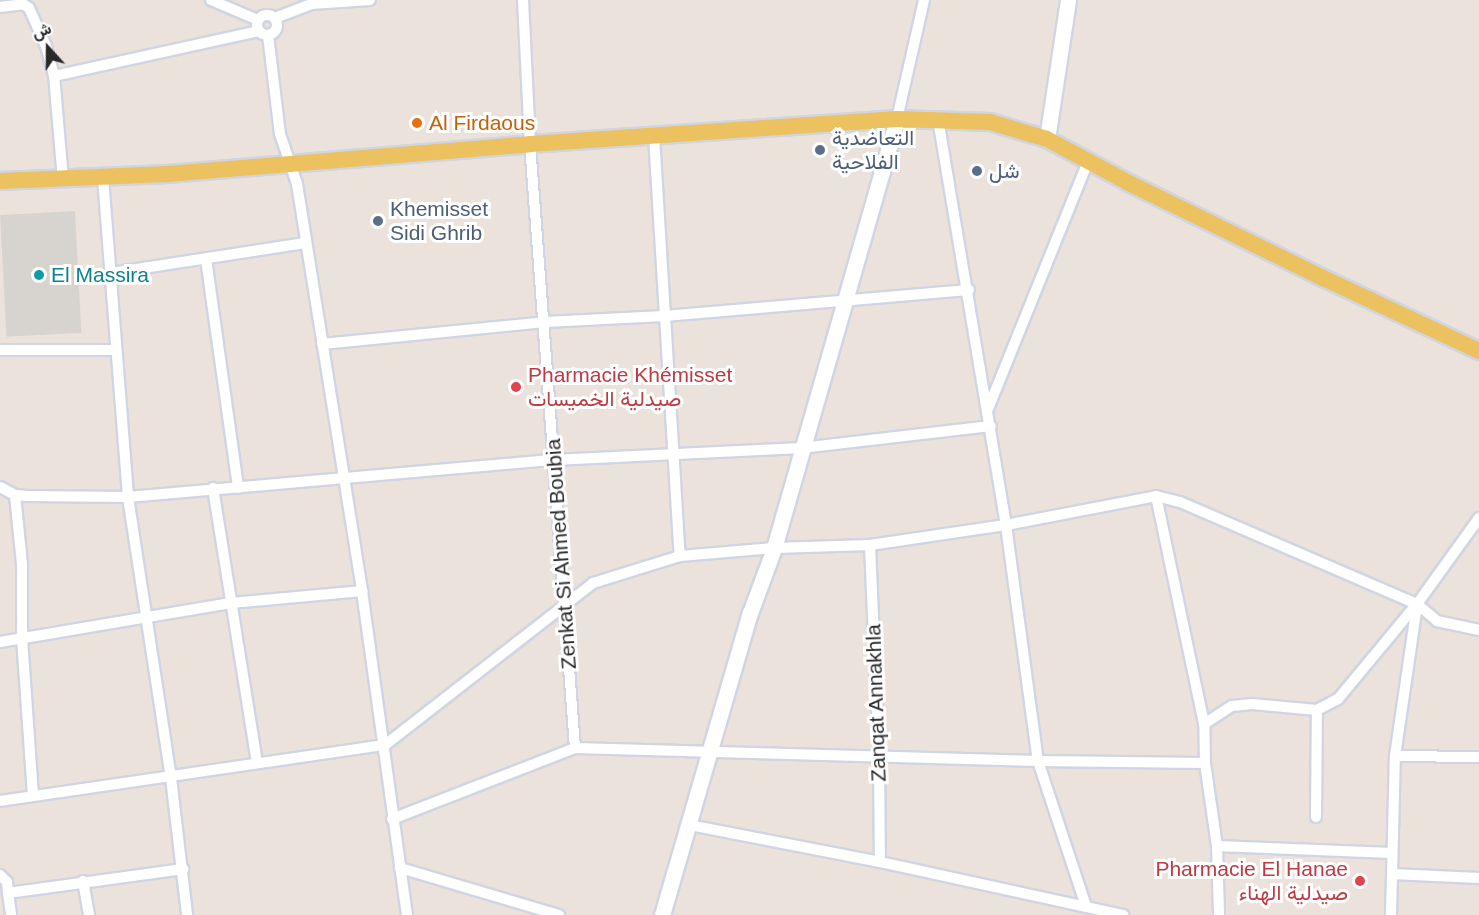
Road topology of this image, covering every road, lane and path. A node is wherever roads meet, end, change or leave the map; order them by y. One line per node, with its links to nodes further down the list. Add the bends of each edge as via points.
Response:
1 (211, 0): 10 (street)
2 (370, 0): 7 (street)
3 (524, 0): 16 (street, Zenkat Si Ahmed Boubia)
4 (924, 0): 12 (street)
5 (1068, 0): 15 (street)
6 (311, 2): 7 (street); 9 (street)
7 (330, 2)
8 (0, 7): 11 (street, via 23,4 29,8)
9 (275, 18): 10 (street, via 266,15); 10 (street, via 276,31)
10 (262, 29): 11 (street); 18 (street, via 280,134)
11 (54, 76): 20 (street)
12 (897, 119): 13 (main road); 14 (main road); 26 (street)
13 (938, 119): 15 (main road, via 990,122); 25 (street)
14 (654, 136): 16 (main road); 27 (street)
15 (1047, 139): 17 (main road)
16 (530, 144): 18 (main road); 28 (street, Zenkat Si Ahmed Boubia)
17 (1088, 162): 32 (main road); 33 (street)
18 (292, 165): 19 (main road); 22 (street)
19 (103, 178): 20 (main road); 24 (street)
20 (63, 180): 21 (main road)
21 (0, 181)
22 (305, 243): 23 (street); 29 (street)
23 (206, 259): 24 (street); 41 (street)
24 (111, 273): 31 (street)
25 (969, 290): 26 (street); 33 (street)
26 (845, 300): 27 (street); 35 (street)
27 (664, 316): 28 (street); 36 (street)
28 (544, 322): 29 (street); 37 (street, Zenkat Si Ahmed Boubia)
29 (322, 344): 38 (street)
30 (0, 350): 31 (street)
31 (115, 350): 44 (street)
32 (1479, 351)
33 (988, 410): 34 (street)
34 (991, 426): 35 (street); 46 (street)
35 (801, 448): 36 (street); 48 (street)
36 (675, 453): 37 (street); 49 (street)
37 (553, 460): 38 (street); 52 (street, Zenkat Si Ahmed Boubia)
38 (344, 479): 41 (street); 50 (street)
39 (0, 487): 42 (street)
40 (213, 488): 41 (street); 44 (street); 51 (street)
41 (238, 488)
42 (15, 495): 44 (street); 56 (street, via 22,564)
43 (1156, 496): 46 (street); 53 (street, via 1180,502); 59 (street)
44 (128, 497): 54 (street)
45 (1477, 523): 53 (street)
46 (1006, 525): 47 (street); 66 (street)
47 (870, 545): 48 (street); 65 (street, Zanqat Annakhla)
48 (774, 548): 49 (street); 62 (street, via 750,613)
49 (680, 556): 52 (street, via 593,583)
50 (362, 591): 51 (street); 60 (street)
51 (231, 603): 54 (street); 67 (street)
52 (565, 604): 60 (street); 61 (street, Zenkat Si Ahmed Boubia)
53 (1417, 604): 55 (street, via 1437,621); 58 (street, via 1338,699); 63 (street)
54 (145, 617): 56 (street); 69 (street)
55 (1479, 630)
56 (22, 638): 57 (street); 70 (street)
57 (0, 642)
58 (1317, 710): 59 (street, via 1239,705); 72 (street)
59 (1204, 724): 68 (street)
60 (385, 745): 67 (street); 73 (street)
61 (575, 748): 62 (street); 73 (street)
62 (711, 753): 65 (street); 74 (street)
63 (1395, 756): 64 (street); 76 (street)
64 (1479, 757)
65 (879, 758): 66 (street); 77 (street, Zanqat Annakhla)
66 (1038, 761): 68 (street); 85 (street)
67 (257, 762): 69 (street)
68 (1205, 763): 75 (street)
69 (171, 778): 70 (street); 79 (street)
70 (33, 796): 71 (street)
71 (0, 801)
72 (1316, 817)
73 (392, 819): 78 (street)
74 (690, 825): 77 (street); 91 (street)
75 (1217, 846): 76 (street); 93 (street)
76 (1392, 854): 80 (street)
77 (880, 862): 85 (street)
78 (400, 868): 89 (street); 90 (street)
79 (183, 869): 83 (street); 88 (street)
80 (1392, 874): 82 (street); 94 (street)
81 (0, 875): 84 (street, via 7,882)
82 (1479, 878)
83 (83, 881): 84 (street); 87 (street)
84 (8, 893): 86 (street)
85 (1086, 906): 92 (street)
86 (11, 915)
87 (89, 915)
88 (187, 915)
89 (407, 915)
90 (559, 915)
91 (662, 915)
92 (1124, 915)
93 (1219, 915)
94 (1391, 915)

